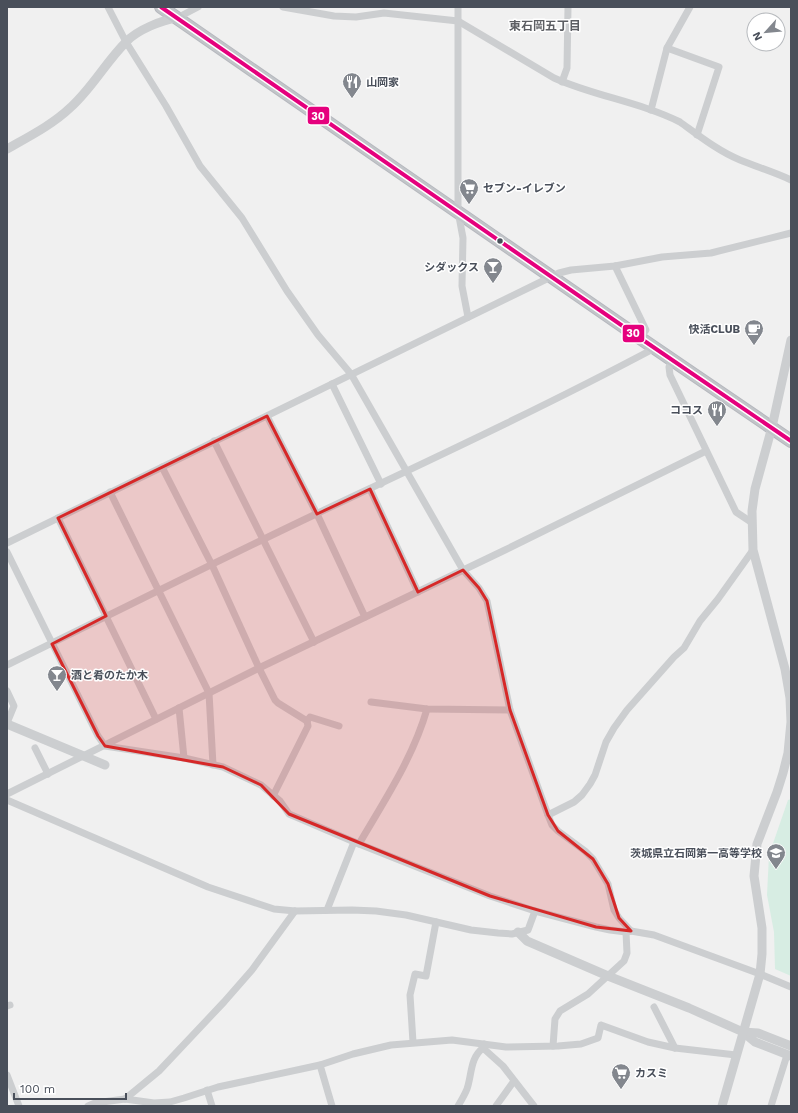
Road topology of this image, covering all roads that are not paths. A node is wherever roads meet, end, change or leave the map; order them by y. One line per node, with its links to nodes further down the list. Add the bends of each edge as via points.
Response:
1 (108, 7): 10 (street)
2 (161, 7): 8 (highway)
3 (198, 7): 8 (street)
4 (283, 7): 9 (street, via 334,16 356,17 384,13)
5 (458, 7): 9 (street)
6 (568, 7): 12 (street, via 567,68)
7 (690, 7): 11 (street)
8 (177, 18): 10 (street, via 167,19 135,34); 17 (highway)
9 (458, 21): 12 (street); 17 (street)
10 (126, 42): 15 (street, via 71,107 35,134); 26 (street, via 200,166 242,218 287,291 323,341)
11 (667, 48): 13 (street); 14 (street, via 719,67)
12 (562, 82): 13 (street)
13 (651, 110): 14 (street, via 680,122)
14 (698, 135): 16 (street, via 739,160)
15 (7, 149)
16 (791, 180)
17 (458, 211): 20 (highway); 21 (street, via 464,238 462,286)
18 (791, 233): 19 (street, via 711,253 662,257)
19 (615, 266): 20 (street, via 571,270); 22 (street, via 646,330)
20 (551, 277): 21 (street); 22 (highway)
21 (468, 317): 26 (street)
22 (640, 338): 24 (highway)
23 (791, 340): 29 (street)
24 (655, 348): 25 (highway); 34 (street)
25 (672, 360): 29 (highway); 32 (street, via 669,367 670,375)
26 (352, 374): 27 (street); 34 (street)
27 (332, 384): 28 (street); 35 (street)
28 (267, 416): 31 (street); 38 (street)
29 (772, 427): 30 (highway); 40 (street, via 755,489)
30 (791, 441)
31 (214, 442): 33 (street); 41 (street)
32 (706, 450): 40 (street, via 736,512); 46 (street)
33 (162, 467): 37 (street); 45 (street)
34 (407, 472): 35 (street); 46 (street)
35 (380, 484): 36 (street)
36 (370, 490): 38 (street); 48 (street)
37 (110, 492): 39 (street); 47 (street)
38 (317, 514): 41 (street); 50 (street)
39 (58, 518): 42 (street); 49 (street)
40 (752, 522): 43 (street)
41 (264, 540): 45 (street); 51 (street)
42 (7, 542)
43 (753, 550): 75 (street, via 700,621 684,648 627,710 614,728 606,742 595,775 582,795); 83 (street, via 785,669 790,698 788,753 784,773 757,844 754,876 762,928)
44 (7, 552): 52 (street)
45 (212, 565): 47 (street); 54 (street)
46 (463, 570): 48 (street); 60 (street, via 480,588 487,601)
47 (159, 591): 49 (street); 56 (street)
48 (418, 592): 50 (street)
49 (106, 616): 52 (street); 61 (street)
50 (365, 617): 51 (street)
51 (314, 642): 54 (street)
52 (52, 644): 53 (street); 65 (street)
53 (7, 665)
54 (259, 668): 56 (street); 62 (street, via 275,700)
55 (7, 691): 63 (street, via 14,706)
56 (209, 693): 58 (street); 70 (street)
57 (371, 702): 59 (street)
58 (179, 708): 61 (street); 68 (street)
59 (427, 709): 60 (street); 76 (street, via 411,752 384,803)
60 (510, 710): 75 (street)
61 (156, 719): 65 (street)
62 (307, 721): 64 (street, via 310,717); 73 (street, via 308,726)
63 (7, 723): 67 (street)
64 (339, 726)
65 (105, 746): 67 (street); 68 (street)
66 (35, 748): 71 (street)
67 (84, 756): 69 (street); 71 (street)
68 (184, 758): 70 (street)
69 (105, 764)
70 (213, 765): 73 (street, via 261,785)
71 (48, 774): 72 (street)
72 (7, 794)
73 (273, 796): 76 (street, via 289,814)
74 (7, 800): 78 (street, via 208,887 274,909)
75 (548, 815): 82 (street, via 552,826 585,850 596,864 608,884 614,910)
76 (357, 843): 77 (street); 79 (street, via 490,896)
77 (327, 910): 78 (street); 80 (street, via 376,911)
78 (295, 911): 98 (street, via 252,970 224,1002 166,1064)
79 (535, 911): 81 (street, via 528,930); 82 (street, via 596,927)
80 (436, 922): 81 (street, via 471,930 512,934); 88 (street, via 426,976 415,974 410,995)
81 (518, 932): 84 (street, via 527,941)
82 (629, 932): 83 (street, via 672,940); 84 (street, via 624,961)
83 (760, 974): 85 (street); 87 (street)
84 (608, 976): 87 (street); 90 (street, via 588,994 560,1011 555,1018)
85 (791, 987)
86 (654, 1007): 91 (street)
87 (743, 1032): 92 (street, via 755,1042); 93 (street)
88 (412, 1042): 89 (street, via 452,1040); 94 (street, via 379,1047)
89 (483, 1046): 90 (street); 96 (street); 104 (street, via 474,1059 467,1088)
90 (553, 1046): 91 (street, via 581,1044 598,1038 601,1025 648,1042)
91 (674, 1048): 93 (street)
92 (790, 1052): 108 (street)
93 (736, 1055): 107 (street)
94 (320, 1064): 97 (street); 103 (street)
95 (7, 1075): 100 (street)
96 (514, 1081): 105 (street); 106 (street)
97 (207, 1090): 99 (street, via 170,1102); 102 (street)
98 (125, 1099): 99 (street); 101 (street)
99 (134, 1104)
100 (19, 1106)
101 (88, 1106)
102 (212, 1106)
103 (332, 1106)
104 (458, 1106)
105 (496, 1106)
106 (534, 1106)
107 (722, 1106)
108 (771, 1106)

